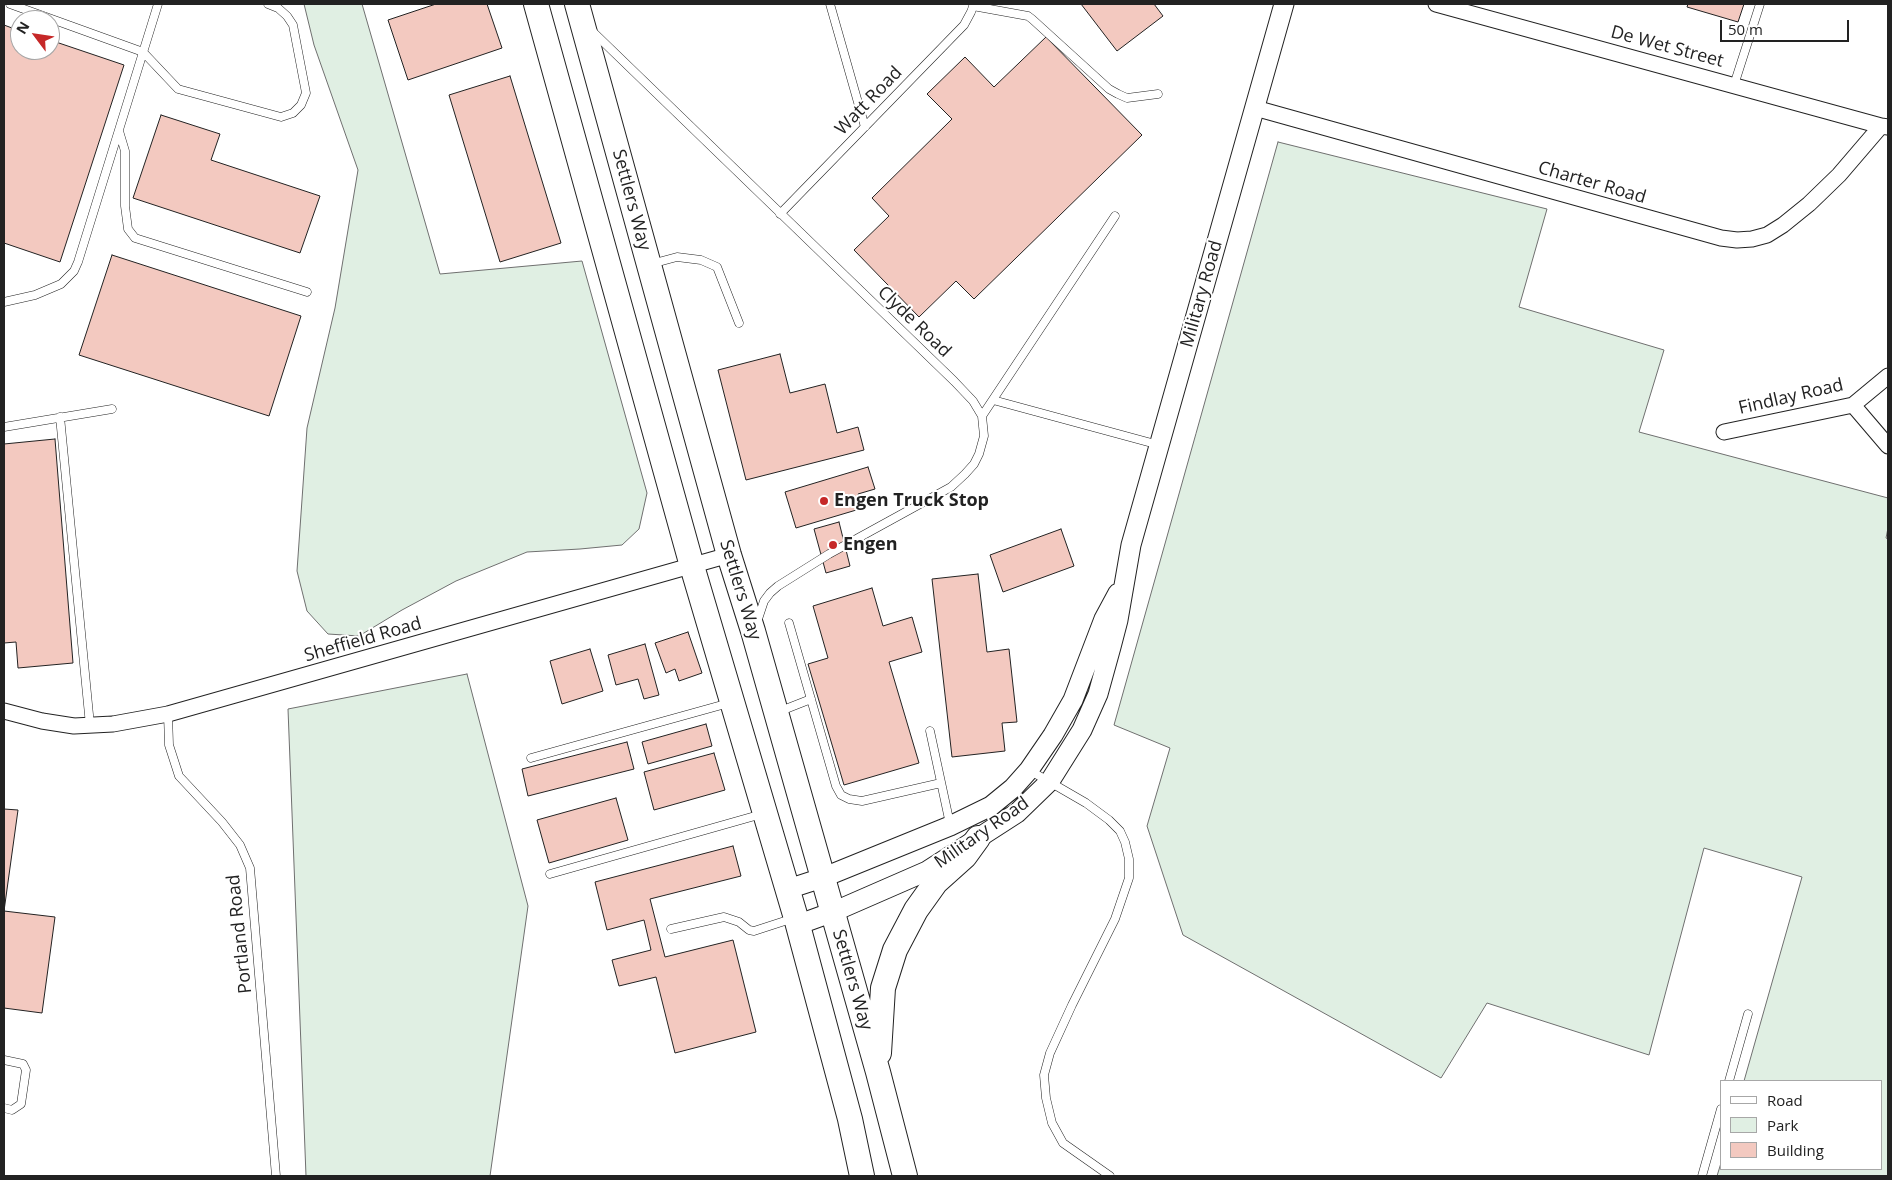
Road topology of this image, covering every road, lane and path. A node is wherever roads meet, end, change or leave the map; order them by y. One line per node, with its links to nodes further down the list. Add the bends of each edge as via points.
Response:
1 (10, 4): 11 (lane)
2 (158, 4): 11 (lane)
3 (268, 4): 11 (lane, via 278,8 293,25 306,93 293,113 281,117 178,89)
4 (536, 4): 35 (main road)
5 (830, 4): 16 (lane)
6 (1284, 4): 14 (street, Military Road)
7 (1436, 4): 12 (street, De Wet Street)
8 (1760, 4): 12 (lane)
9 (973, 5): 13 (lane, via 1032,18 1118,94 1127,98); 16 (lane, Watt Road, via 964,24)
10 (579, 12): 18 (lane, Clyde Road); 20 (main road, Settlers Way)
11 (143, 52): 17 (lane)
12 (1734, 85): 15 (street, De Wet Street)
13 (1158, 94)
14 (1255, 108): 15 (street, Charter Road, via 1737,240 1767,235 1783,225 1839,175); 32 (street, Military Road)
15 (1884, 126)
16 (865, 127): 18 (lane, Watt Road)
17 (119, 131): 21 (lane, via 125,151 128,229 135,238); 22 (lane, via 74,271 61,284 35,295)
18 (780, 214): 28 (lane, Clyde Road, via 954,382 973,401)
19 (1115, 216): 25 (lane)
20 (649, 265): 23 (lane, via 677,257 702,260 717,268); 34 (main road, Settlers Way)
21 (307, 292)
22 (4, 302)
23 (738, 323)
24 (1888, 376): 26 (street, Findlay Road)
25 (993, 400): 28 (lane); 32 (lane)
26 (1853, 405): 31 (street, Findlay Road); 33 (street)
27 (112, 409): 29 (lane)
28 (982, 416): 38 (lane, via 984,436 980,454 965,474 951,487 778,586 764,601)
29 (60, 417): 30 (lane); 44 (lane)
30 (4, 427)
31 (1724, 432)
32 (1160, 445): 36 (street, Military Road, via 1130,545)
33 (1888, 446)
34 (729, 555): 35 (street, Sheffield Road); 38 (main road, Settlers Way)
35 (692, 566): 40 (main road); 43 (street, Sheffield Road)
36 (1122, 585): 47 (street, Military Road, via 1104,619 1073,700); 48 (street, Military Road, via 1118,620 1098,694 1082,730)
37 (789, 623): 39 (lane)
38 (753, 631): 42 (main road, Settlers Way)
39 (811, 699): 42 (lane); 49 (lane, via 841,795 862,801)
40 (732, 702): 46 (lane); 50 (main road)
41 (4, 711): 44 (street, Sheffield Road, via 42,721)
42 (776, 713): 54 (main road, Settlers Way)
43 (168, 714): 44 (street, Sheffield Road); 65 (lane, Portland Road, via 169,745 179,776 222,822 240,846 250,868)
44 (90, 725)
45 (930, 731): 49 (lane)
46 (531, 758)
47 (1029, 770): 48 (lane); 51 (street, Military Road, via 991,806)
48 (1050, 782): 52 (street, Military Road, via 1017,813); 68 (lane, via 1086,802 1109,820 1120,831 1130,859 1129,878 1115,919 1072,1004 1044,1075 1052,1123 1063,1143)
49 (941, 783): 51 (lane)
50 (765, 813): 53 (lane); 55 (main road)
51 (950, 826): 54 (street, Military Road)
52 (978, 838): 56 (street, Military Road, via 927,871); 61 (main road, via 965,856 936,882 916,910 895,950 883,988)
53 (550, 874)
54 (822, 878): 55 (street, Military Road); 56 (main road, Settlers Way)
55 (788, 890): 57 (main road)
56 (833, 912): 57 (street, Military Road); 61 (main road, Settlers Way)
57 (796, 921): 58 (lane, via 749,930 724,917); 66 (main road, via 850,1119)
58 (671, 929)
59 (1748, 1014): 62 (lane)
60 (4, 1060): 63 (lane, via 23,1064 26,1070 21,1104 12,1110)
61 (878, 1072): 67 (main road, Settlers Way)
62 (1729, 1080)
63 (4, 1108)
64 (1720, 1113): 69 (lane)
65 (276, 1176)
66 (862, 1176)
67 (905, 1176)
68 (1110, 1176)
69 (1702, 1176)

